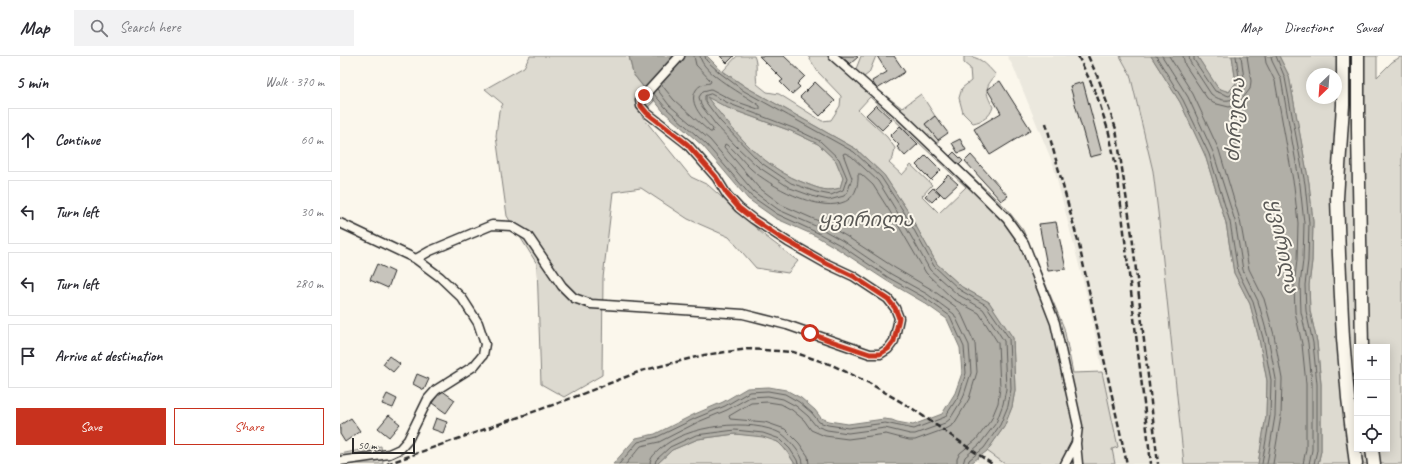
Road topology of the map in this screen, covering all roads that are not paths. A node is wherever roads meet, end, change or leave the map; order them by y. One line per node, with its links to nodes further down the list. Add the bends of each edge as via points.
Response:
1 (680, 56): 6 (street, via 640,100 641,106 687,144 739,208 753,219 888,299 899,318 894,341 888,349 880,354 870,354 787,325 743,314 591,304 574,298 562,286 528,236 511,226 492,225 430,250)
2 (833, 56): 8 (street, via 974,186 1007,219 1024,243 1056,323 1078,426)
3 (1343, 56): 13 (highway, via 1337,198 1343,338)
4 (1358, 56): 7 (highway)
5 (340, 223): 6 (street)
6 (416, 259): 10 (street, via 462,298 478,323 485,344 483,355 474,366 428,398 408,440 400,449 389,454)
7 (1362, 344)
8 (1076, 443): 11 (street); 12 (street)
9 (1372, 452): 14 (highway)
10 (340, 461)
11 (1065, 464)
12 (1078, 464)
13 (1356, 464)
14 (1374, 464)

